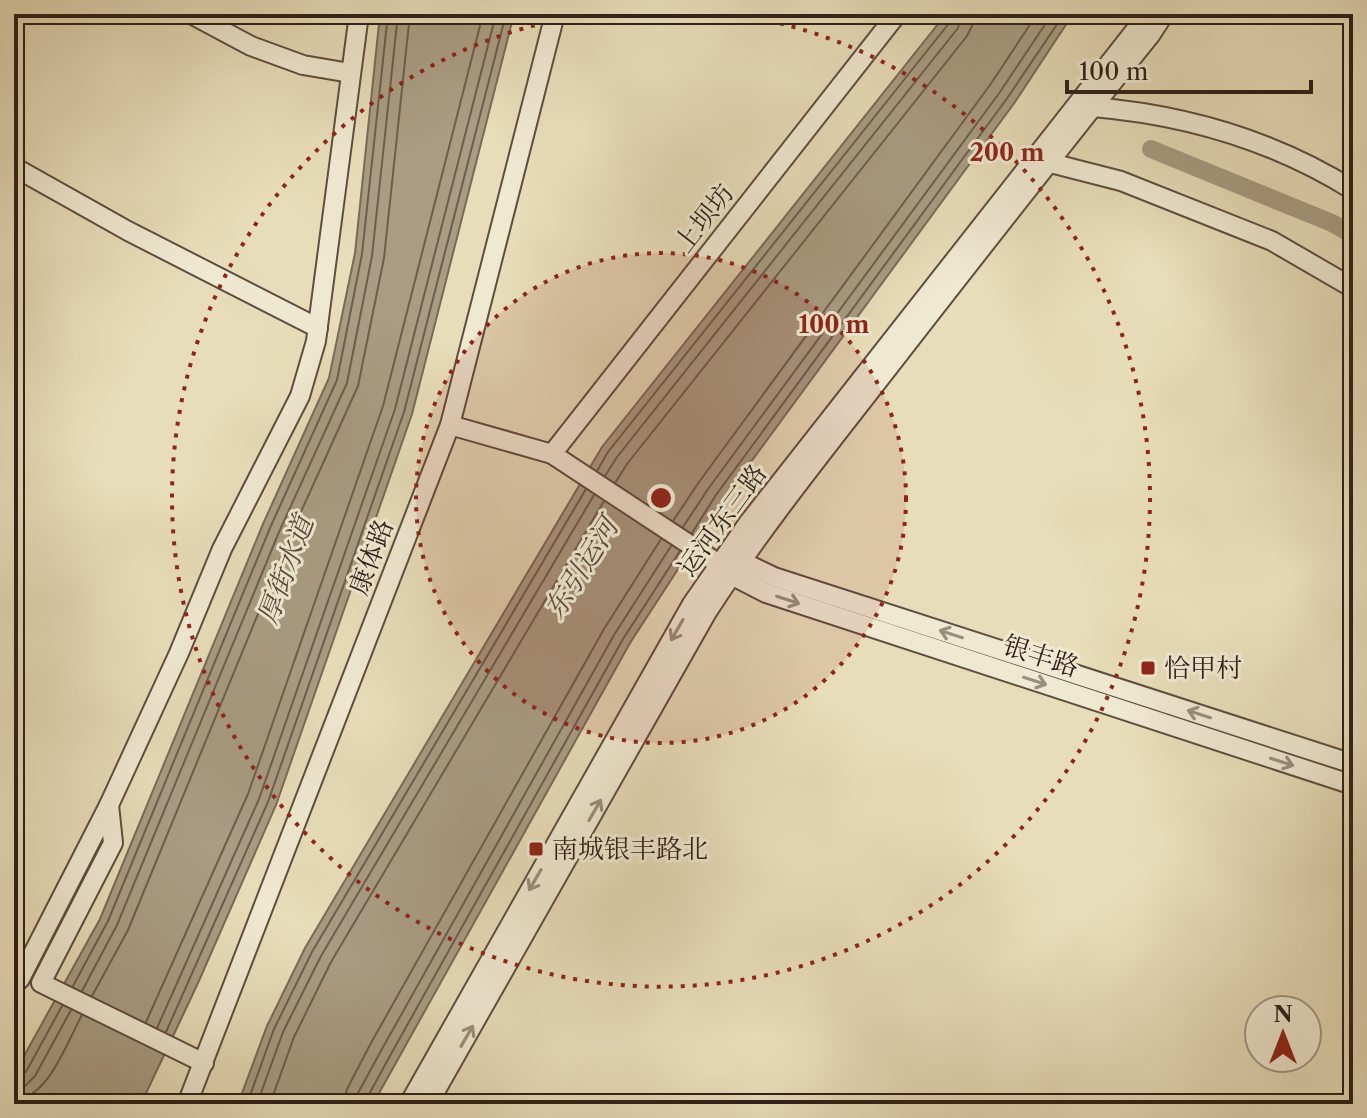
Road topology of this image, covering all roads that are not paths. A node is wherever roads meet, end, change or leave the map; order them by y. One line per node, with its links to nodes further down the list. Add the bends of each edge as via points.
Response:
1 (191, 14): 7 (street)
2 (359, 14): 8 (street)
3 (555, 14): 15 (street, 康体路)
4 (897, 14): 16 (street, 上坝坊)
5 (1148, 14): 10 (street, 运河东三路)
6 (1164, 14): 9 (street, 运河东三路)
7 (224, 23): 8 (street, via 251,46 303,65)
8 (350, 73): 14 (street)
9 (1093, 107): 10 (street, 运河东三路); 12 (street, via 1153,113 1227,130 1311,165)
10 (1042, 160): 13 (street, via 1121,181 1272,241); 17 (street, 运河东三路, via 749,522)
11 (14, 167): 14 (street)
12 (1353, 190)
13 (1353, 288)
14 (318, 328): 20 (street, via 300,396 222,549)
15 (450, 425): 16 (street); 22 (street, 康体路)
16 (552, 454): 17 (street)
17 (731, 566): 18 (street, 银丰路, one-way to 17); 19 (street, 银丰路, one-way to 19, via 766,593); 24 (street, 运河东三路, one-way to 24, via 692,604); 25 (street, 运河东三路, one-way to 17)
18 (1353, 764)
19 (1353, 785)
20 (109, 805): 21 (street); 22 (street, via 113,843 41,983)
21 (14, 985)
22 (204, 1063): 23 (street, 康体路)
23 (187, 1104)
24 (409, 1104)
25 (428, 1104)

